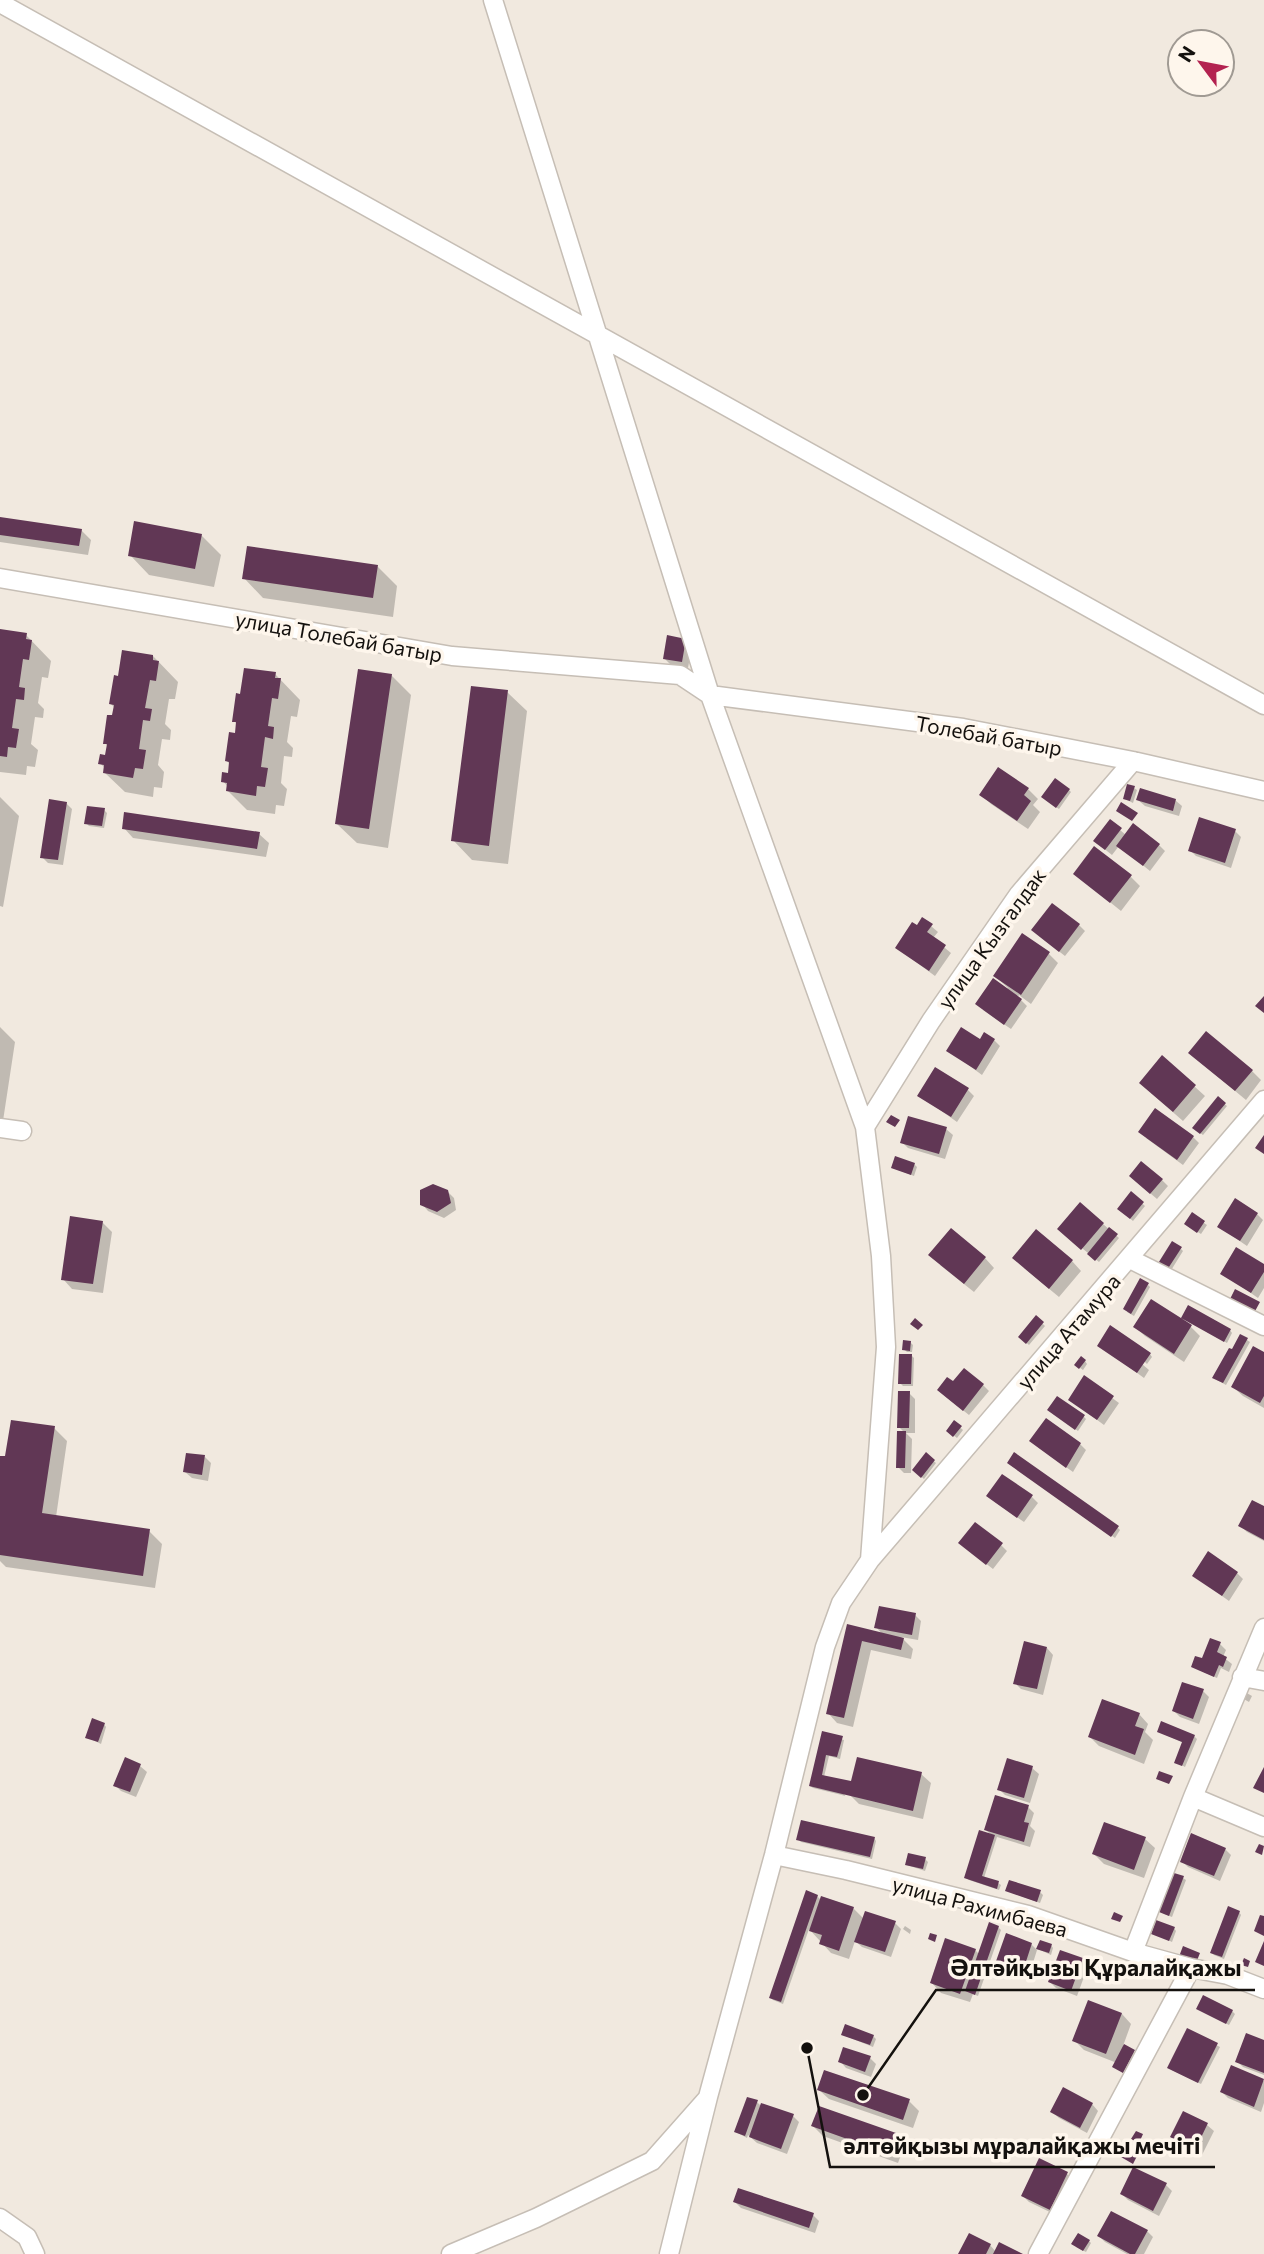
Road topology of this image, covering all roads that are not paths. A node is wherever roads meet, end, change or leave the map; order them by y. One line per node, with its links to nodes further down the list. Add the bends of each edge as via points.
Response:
1 (493, 0): 3 (street)
2 (0, 3): 3 (street)
3 (598, 334): 5 (street); 6 (street)
4 (0, 578): 5 (street, улица Толебай батыр, via 452,656 680,674)
5 (710, 695): 7 (street, Толебай батыр, via 963,729); 10 (street)
6 (1264, 705)
7 (1133, 761): 8 (street, Толебай батыр); 10 (street, улица Кызгалдак, via 1019,894)
8 (1264, 791)
9 (1264, 1100): 13 (street, улица Атамура)
10 (865, 1127): 15 (street, via 881,1256 886,1347)
11 (0, 1128): 12 (street)
12 (22, 1131)
13 (1130, 1259): 14 (street); 15 (street, улица Атамура)
14 (1264, 1326)
15 (870, 1560): 21 (street, улица Атамура, via 841,1603 825,1647)
16 (1264, 1628): 17 (street)
17 (1242, 1677): 18 (street); 19 (street)
18 (1264, 1681)
19 (1193, 1797): 20 (street); 22 (street)
20 (1264, 1827)
21 (774, 1855): 22 (street, улица Рахимбаева, via 1028,1915); 25 (street, улица Атамура)
22 (1133, 1952): 23 (street, улица Рахимбаева)
23 (1191, 1968): 24 (street, улица Рахимбаева); 30 (street)
24 (1264, 1989)
25 (709, 2097): 28 (street, via 652,2161); 29 (street, улица Атамура)
26 (0, 2218): 27 (street, via 27,2237)
27 (35, 2254)
28 (451, 2254)
29 (669, 2254)
30 (1038, 2254)

